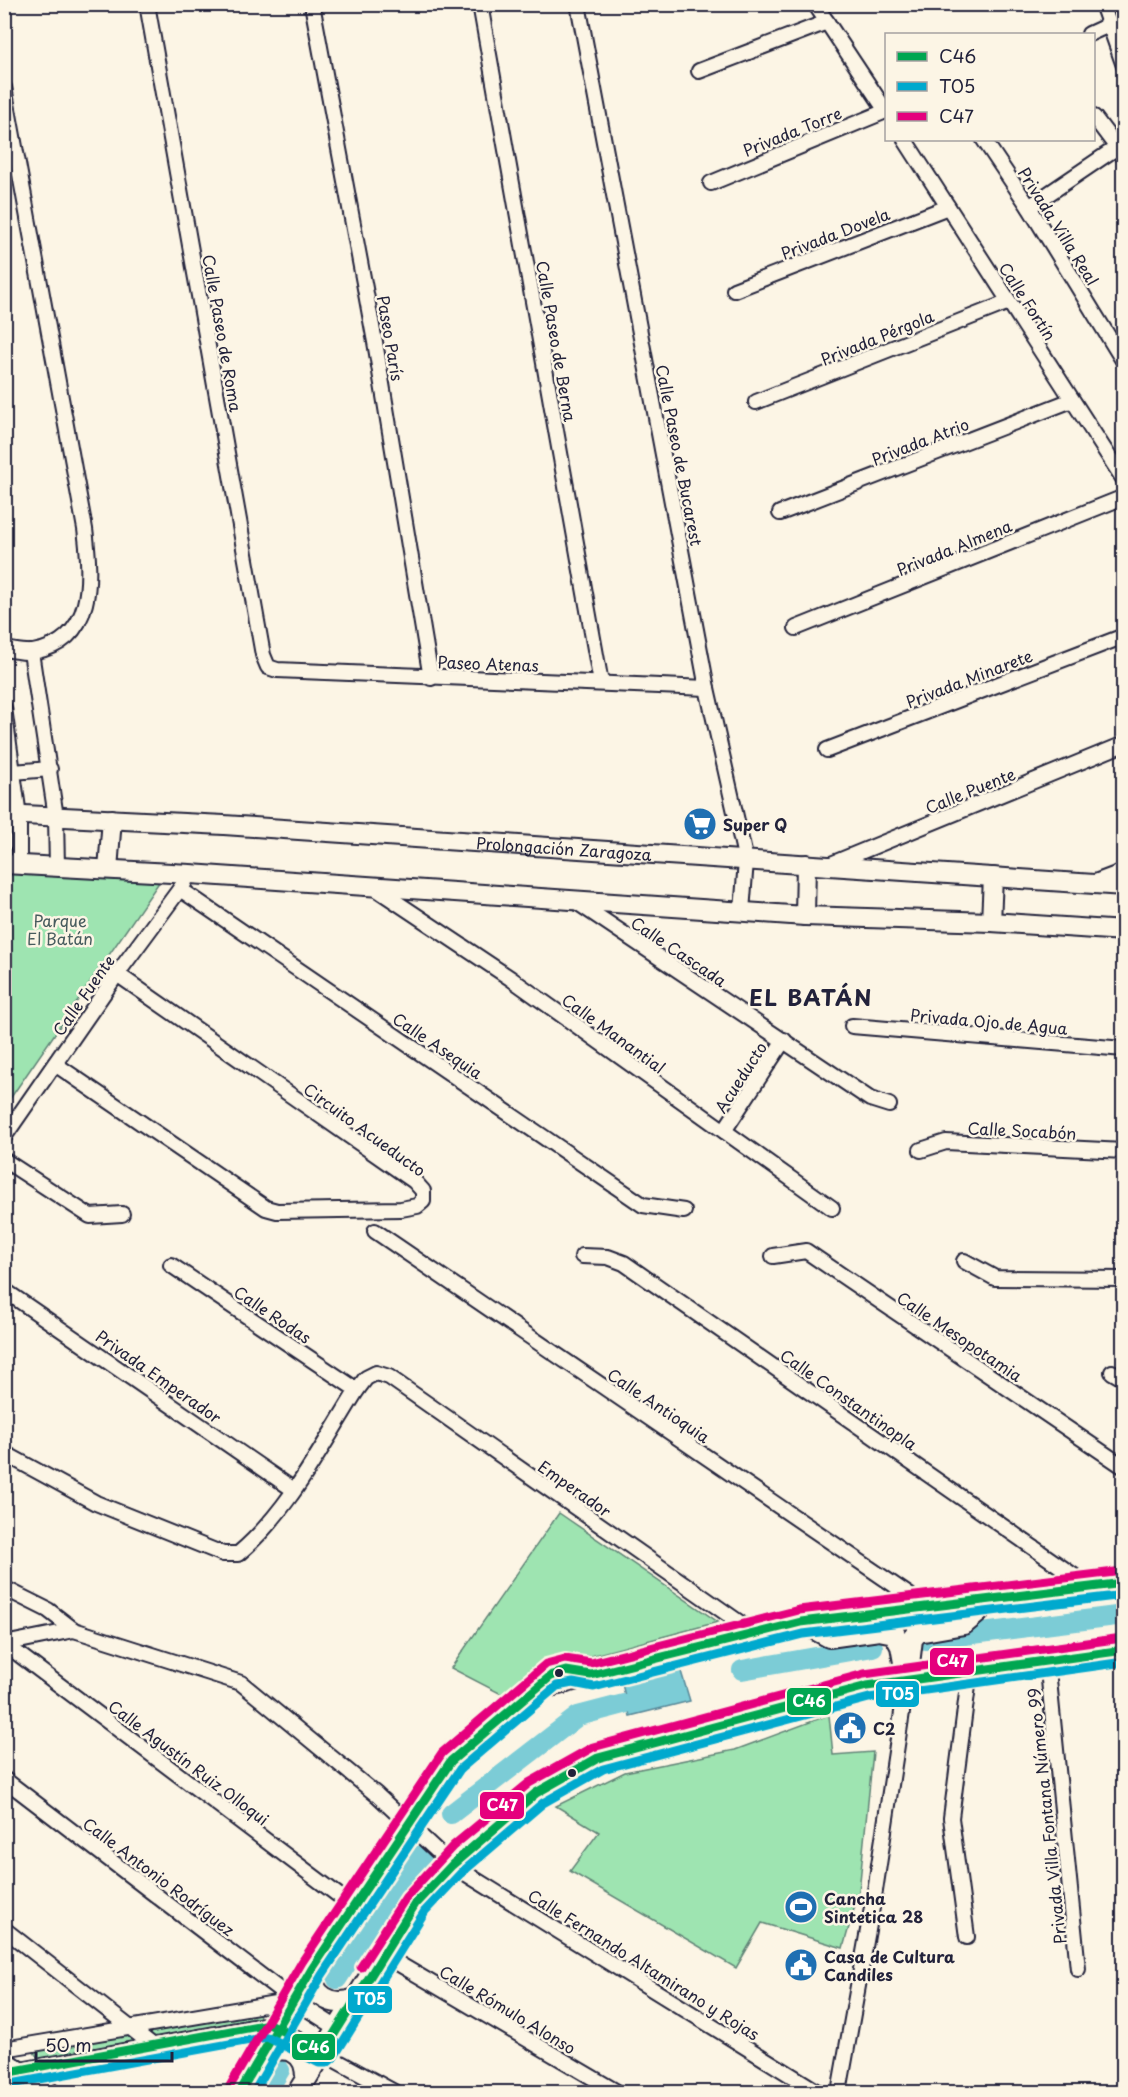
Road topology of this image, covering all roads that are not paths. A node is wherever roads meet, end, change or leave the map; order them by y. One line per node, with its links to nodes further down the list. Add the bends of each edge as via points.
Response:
1 (147, 4): 34 (street, Calle Paseo de Roma)
2 (312, 4): 35 (street, Paseo París, via 375,342)
3 (480, 4): 36 (street, Calle Paseo de Berna)
4 (578, 4): 37 (street, Calle Paseo de Bucarest)
5 (815, 4): 7 (street)
6 (1102, 4): 8 (street)
7 (827, 22): 11 (street); 13 (street)
8 (1111, 24): 9 (street); 10 (street)
9 (1091, 33)
10 (1124, 66)
11 (699, 71)
12 (4, 87): 33 (street, via 89,560 87,601 80,620 67,636)
13 (885, 109)
14 (885, 111): 19 (street, Privada Torre)
15 (1095, 118): 18 (street)
16 (906, 141): 20 (street, Calle Fortín)
17 (985, 141): 21 (street, Privada Villa Real)
18 (1120, 153): 21 (street)
19 (711, 183)
20 (948, 207): 22 (street, Privada Dovela); 23 (street, Calle Fortín)
21 (1029, 207): 24 (street, Privada Villa Real)
22 (734, 290)
23 (1009, 302): 25 (street, Calle Fortín); 26 (street, Privada Pérgola)
24 (1123, 361)
25 (1072, 400): 27 (street, Calle Fortín); 29 (street, Privada Atrio)
26 (756, 402)
27 (1124, 480)
28 (1124, 497): 30 (street, Privada Almena)
29 (780, 513)
30 (796, 628)
31 (1124, 636): 40 (street, Privada Minarete)
32 (4, 649): 33 (street)
33 (31, 652): 41 (street)
34 (268, 667): 35 (street, Paseo Atenas)
35 (431, 678): 36 (street, Paseo Atenas)
36 (601, 683): 37 (street, Paseo Atenas)
37 (707, 688): 46 (street, Calle Paseo de Bucarest)
38 (4, 708): 42 (street)
39 (1124, 744): 49 (street, Calle Puente)
40 (827, 750)
41 (50, 769): 42 (street); 44 (street)
42 (13, 772): 43 (street)
43 (12, 815): 44 (street, Prolongación Zaragoza); 48 (street)
44 (56, 817): 45 (street, Prolongación Zaragoza); 50 (street)
45 (112, 819): 46 (street, Prolongación Zaragoza); 51 (street)
46 (746, 861): 47 (street, Prolongación Zaragoza); 59 (street, Calle Paseo de Bucarest)
47 (806, 864): 49 (street, Prolongación Zaragoza); 60 (street)
48 (12, 865): 50 (street)
49 (829, 865): 53 (street, Prolongación Zaragoza)
50 (57, 867): 51 (street)
51 (108, 869): 54 (street)
52 (1124, 871): 55 (street)
53 (993, 877): 55 (street, Prolongación Zaragoza); 61 (street)
54 (185, 881): 57 (street); 63 (street, Calle Fuente); 75 (street, Calle Asequia, via 643,1205)
55 (1092, 884): 56 (street, Prolongación Zaragoza)
56 (1124, 886)
57 (375, 888): 58 (street); 69 (street, Calle Manantial, via 510,978)
58 (572, 899): 59 (street); 65 (street, Calle Cascada)
59 (742, 911): 60 (street)
60 (805, 916): 61 (street)
61 (990, 922): 62 (street)
62 (1124, 931)
63 (117, 974): 67 (street, Calle Fuente); 67 (street, Circuito Acueducto, via 414,1180 423,1191 423,1201 401,1209 266,1208)
64 (852, 1026): 66 (street, Privada Ojo de Agua)
65 (784, 1040): 68 (street, Calle Cascada, via 870,1099); 69 (street, Acueducto)
66 (1124, 1049)
67 (55, 1064): 70 (street, Calle Fuente)
68 (889, 1106)
69 (724, 1131): 74 (street, Calle Manantial)
70 (4, 1137)
71 (921, 1150): 72 (street, Calle Socabón, via 946,1142)
72 (1124, 1151)
73 (4, 1160): 76 (street, via 90,1216)
74 (832, 1208)
75 (684, 1211)
76 (122, 1214)
77 (375, 1232): 92 (street, Calle Antioquia)
78 (582, 1256): 89 (street, Calle Constantinopla, via 608,1257 624,1263)
79 (773, 1256): 86 (street, Calle Mesopotamia, via 806,1251)
80 (964, 1261): 82 (street, via 995,1278)
81 (171, 1265): 84 (street, Calle Rodas)
82 (1124, 1279)
83 (4, 1290): 87 (street, Privada Emperador)
84 (357, 1390): 87 (street); 95 (street, Emperador, via 376,1373 389,1377)
85 (4, 1453): 87 (street, via 77,1494 222,1554 238,1554 254,1540)
86 (1124, 1467)
87 (294, 1490)
88 (1124, 1583): 89 (main road)
89 (1090, 1587): 91 (main road)
90 (4, 1588): 94 (street, via 48,1610)
91 (994, 1599): 92 (main road); 100 (main road, via 964,1624 926,1629 915,1635)
92 (925, 1606): 93 (main road)
93 (801, 1622): 95 (main road); 100 (main road, via 829,1637 879,1630 894,1633 902,1646)
94 (74, 1630): 96 (street); 102 (street, Calle Fernando Altamirano y Rojas, via 241,1683)
95 (753, 1632): 102 (main road, via 532,1691 451,1761)
96 (5, 1644): 104 (street, Calle Agustín Ruiz Olloqui)
97 (1124, 1650): 98 (main road)
98 (1047, 1660): 99 (main road); 109 (street, Privada Villa Fontana Número 99)
99 (970, 1670): 100 (main road); 106 (street, via 951,1818)
100 (907, 1679): 103 (main road, via 867,1686 598,1758 536,1792); 126 (street)
101 (4, 1779): 110 (street, Calle Antonio Rodríguez)
102 (413, 1827): 103 (street, Calle Fernando Altamirano y Rojas); 104 (main road)
103 (446, 1859): 107 (main road); 125 (street, Calle Fernando Altamirano y Rojas)
104 (354, 1907): 108 (main road)
105 (4, 1929): 112 (street)
106 (968, 1937)
107 (382, 1954): 111 (main road, via 355,1998); 124 (street, Calle Rómulo Alonso)
108 (312, 1969): 110 (main road); 111 (main road, via 312,1979)
109 (1078, 1969)
110 (298, 2003): 111 (street, Calle Antonio Rodríguez); 112 (street); 113 (main road)
111 (328, 2011): 116 (main road)
112 (132, 2027): 114 (street); 115 (street)
113 (283, 2036): 114 (street, via 269,2024); 116 (main road); 122 (main road, via 261,2055)
114 (152, 2044): 118 (street)
115 (4, 2049)
116 (311, 2051): 120 (main road); 123 (street)
117 (4, 2058): 118 (street)
118 (22, 2071): 119 (street); 121 (street)
119 (4, 2073)
120 (302, 2085)
121 (53, 2092)
122 (240, 2092)
123 (394, 2092)
124 (617, 2092)
125 (818, 2092)
126 (839, 2092)

